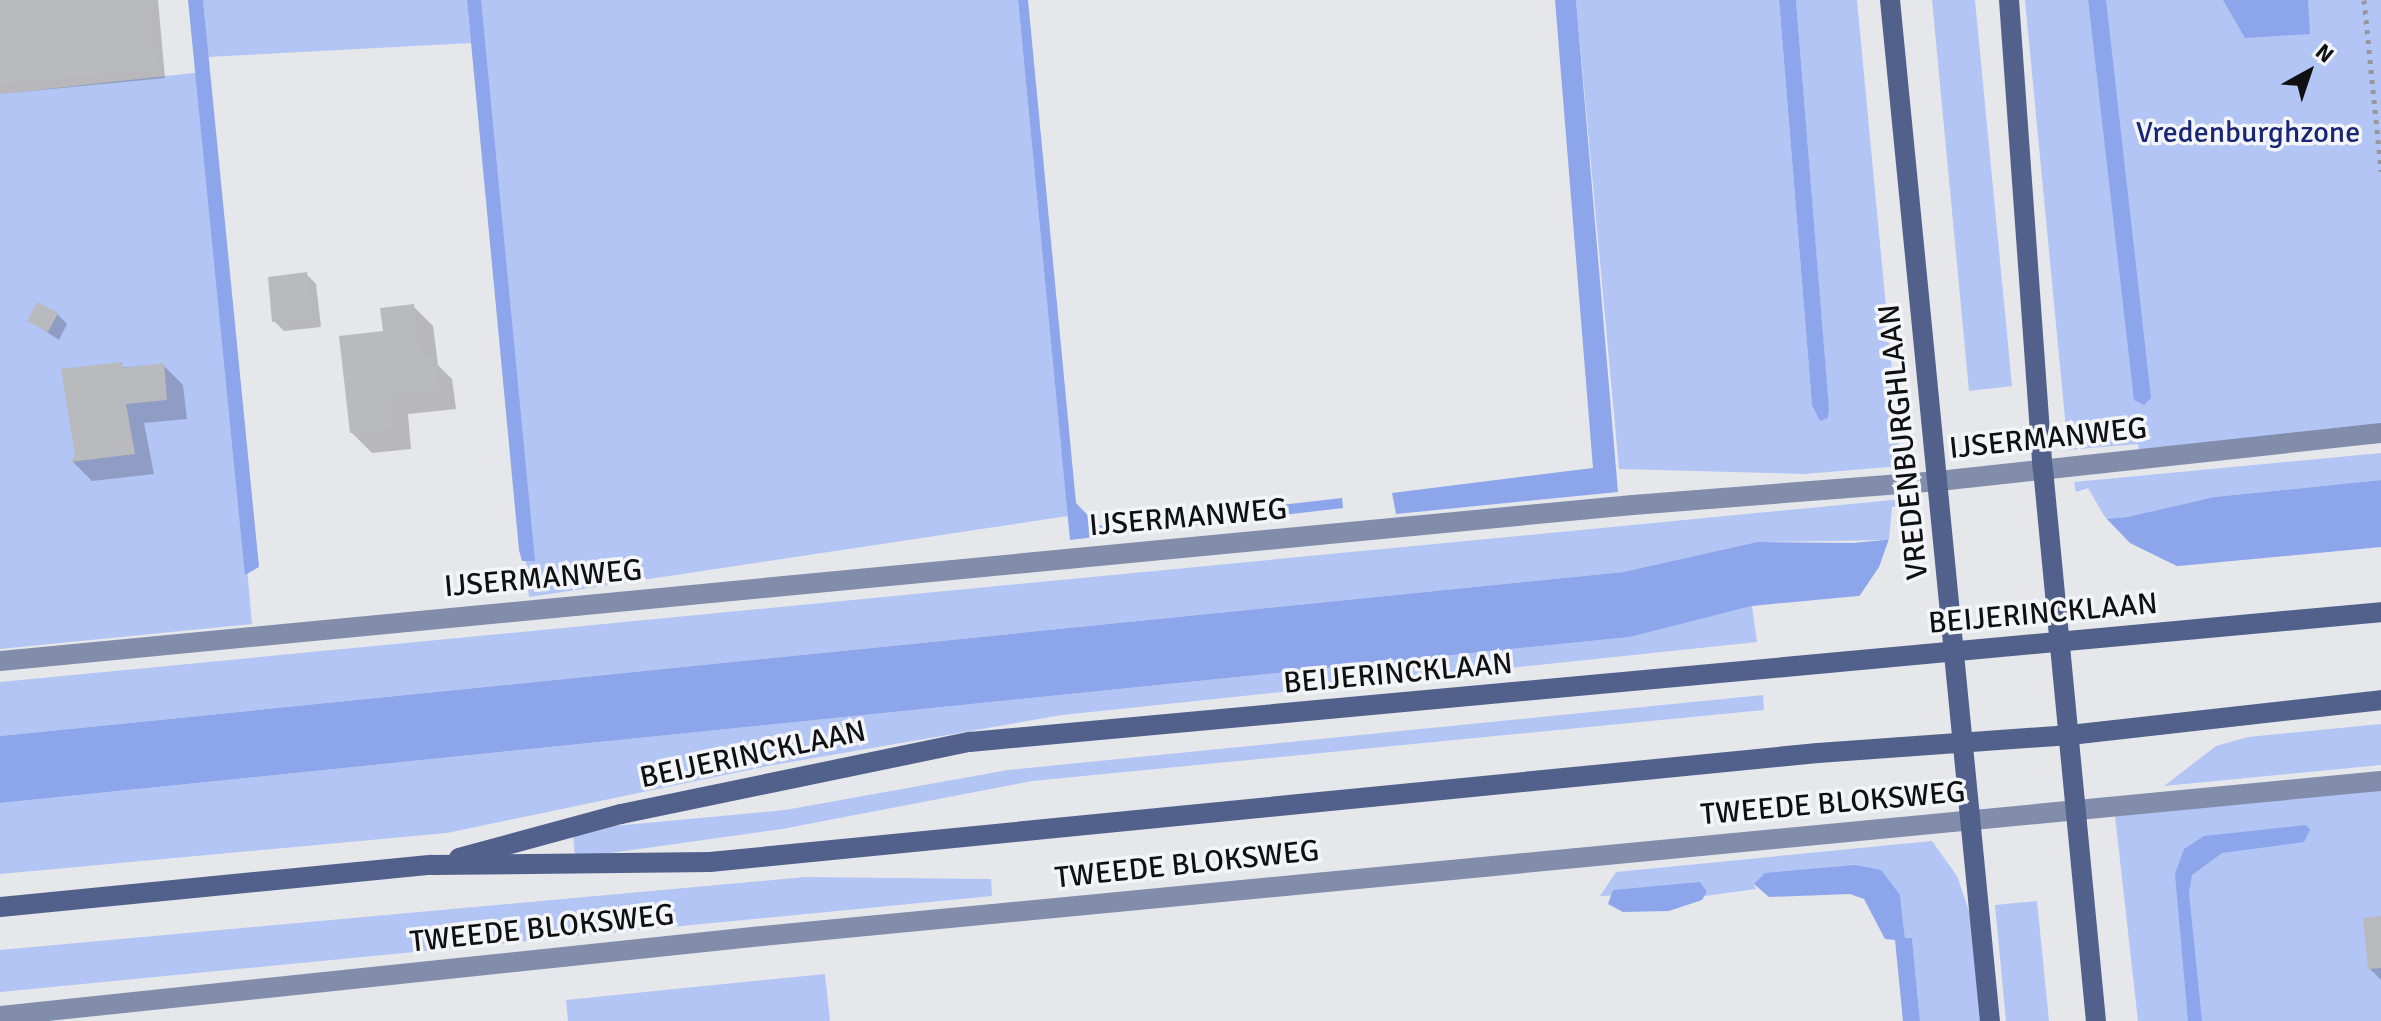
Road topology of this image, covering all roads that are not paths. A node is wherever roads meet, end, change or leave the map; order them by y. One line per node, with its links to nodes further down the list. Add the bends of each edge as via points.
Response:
1 (1890, 0): 5 (main road, VREDENBURGHLAAN)
2 (2009, 0): 4 (main road)
3 (2381, 433): 4 (street, IJSERMANWEG)
4 (2043, 469): 5 (street, IJSERMANWEG); 7 (main road)
5 (1939, 481): 8 (main road, VREDENBURGHLAAN); 9 (street, IJSERMANWEG, via 1601,508)
6 (2381, 612): 7 (main road, BEIJERINCKLAAN)
7 (2059, 645): 8 (main road, BEIJERINCKLAAN); 11 (main road)
8 (1955, 653): 12 (main road, VREDENBURGHLAAN); 16 (main road, BEIJERINCKLAAN, via 970,742 621,814)
9 (0, 661)
10 (2381, 700): 11 (main road, BEIJERINCKLAAN)
11 (2070, 735): 12 (main road, BEIJERINCKLAAN); 14 (main road)
12 (1962, 742): 15 (main road, VREDENBURGHLAAN); 16 (main road, BEIJERINCKLAAN, via 710,862)
13 (2381, 781): 14 (street, TWEEDE BLOKSWEG)
14 (2078, 810): 15 (street, TWEEDE BLOKSWEG); 20 (main road)
15 (1971, 822): 18 (street, TWEEDE BLOKSWEG, via 762,936); 19 (main road, VREDENBURGHLAAN)
16 (432, 865): 17 (main road, BEIJERINCKLAAN)
17 (0, 907)
18 (0, 1016)
19 (1990, 1021)
20 (2096, 1021)

